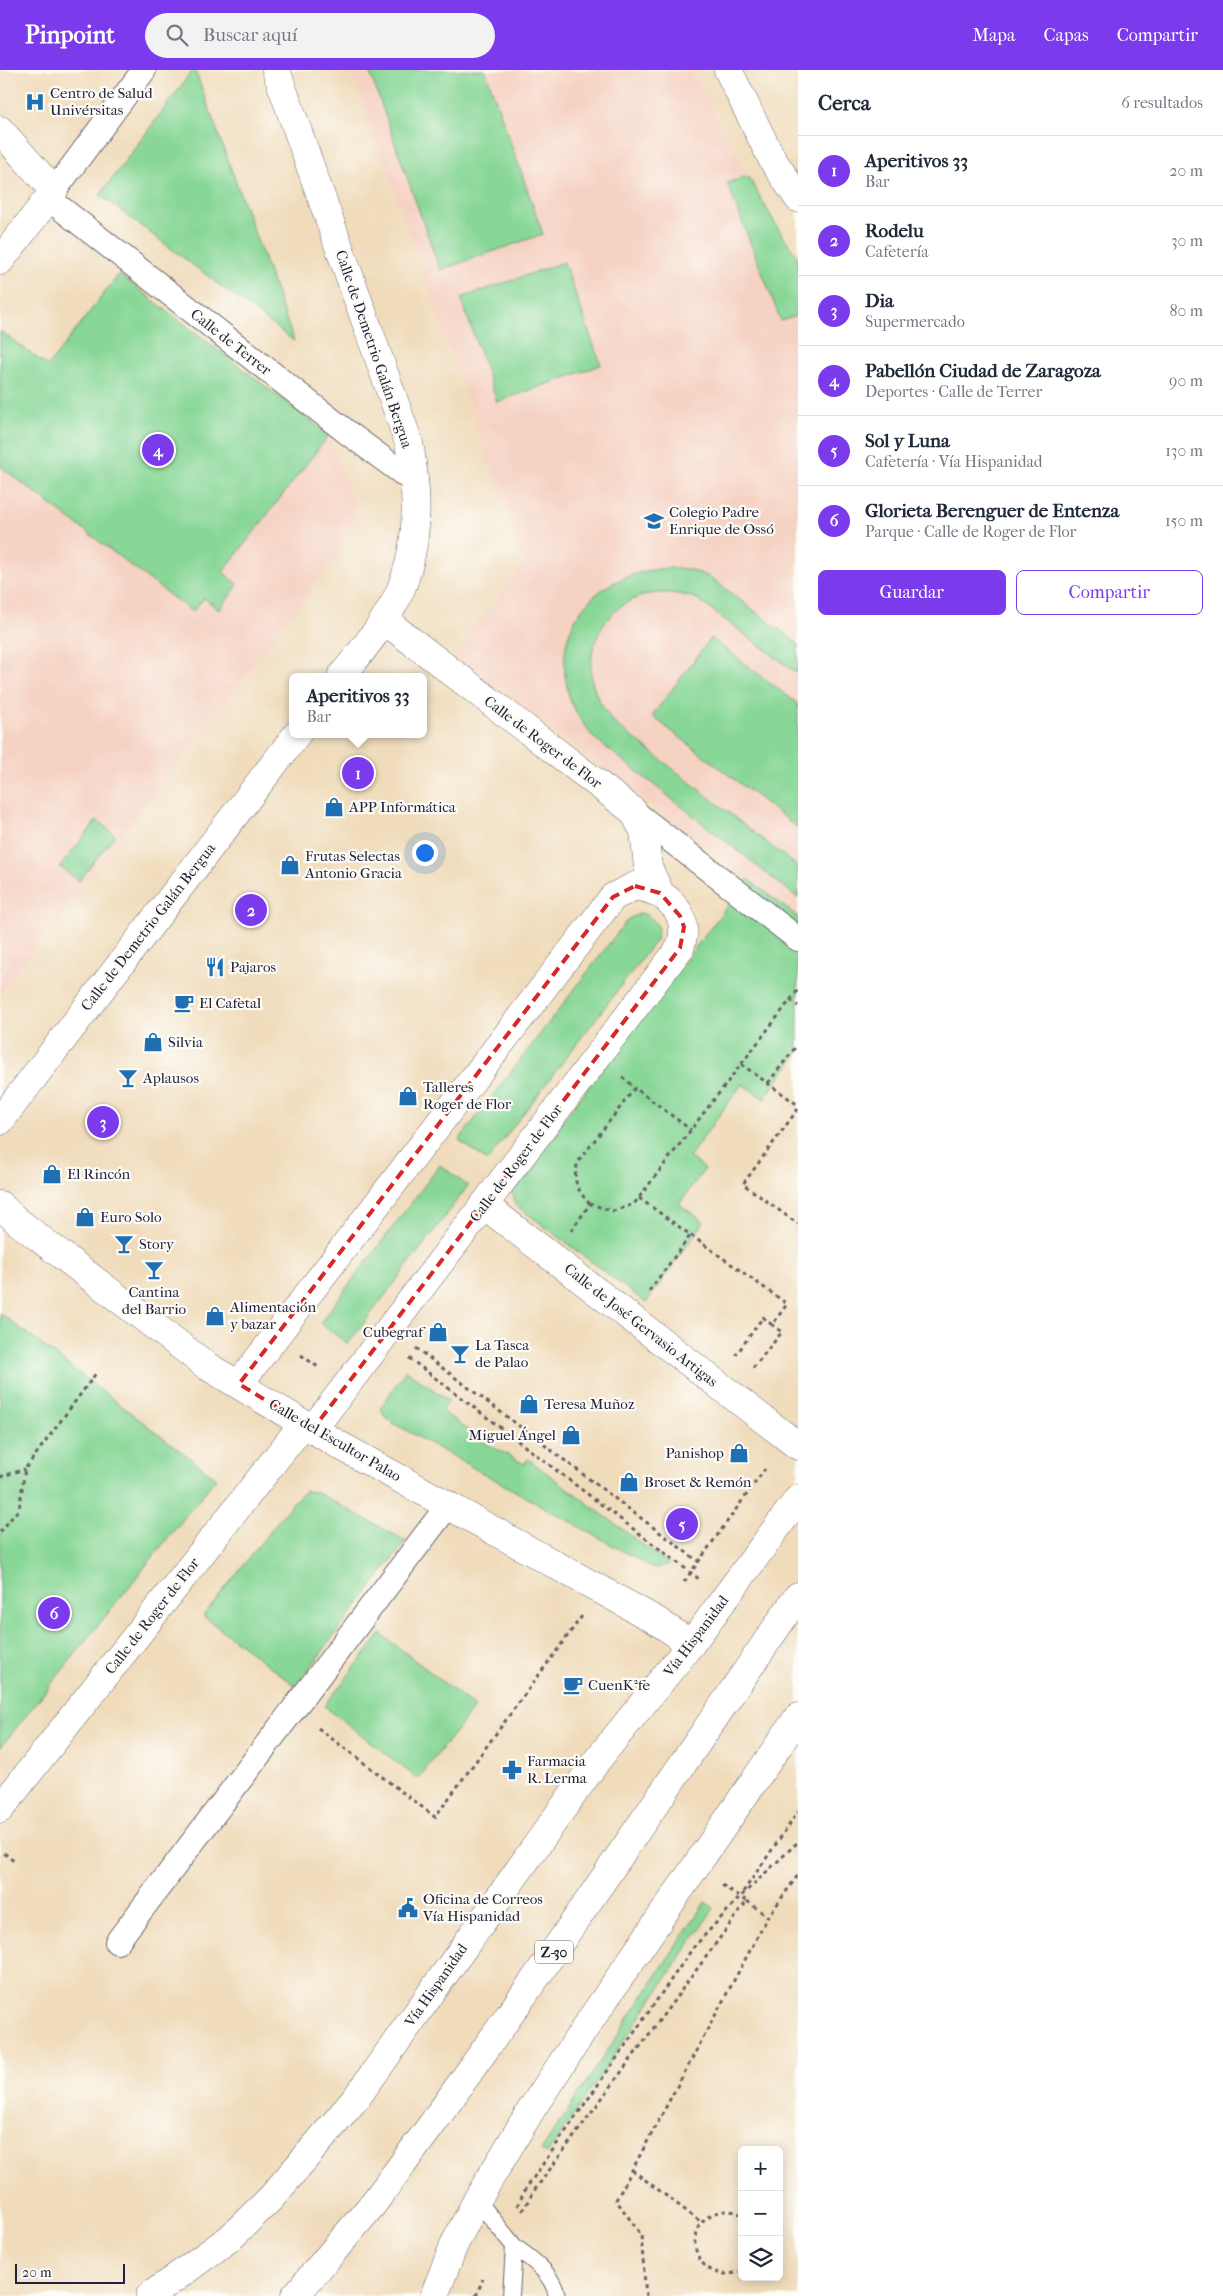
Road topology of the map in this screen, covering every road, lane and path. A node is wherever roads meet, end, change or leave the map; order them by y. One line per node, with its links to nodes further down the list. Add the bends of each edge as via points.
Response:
1 (144, 70): 5 (street)
2 (276, 70): 8 (main road, Calle de Demetrio Galán Bergua, via 409,443)
3 (728, 70): 6 (main road, via 772,159)
4 (0, 130): 5 (main road, Calle de Terrer)
5 (52, 195): 7 (main road); 8 (street, Calle de Terrer, via 348,433)
6 (798, 198)
7 (0, 260)
8 (416, 483): 9 (main road, Calle de Demetrio Galán Bergua, via 417,512 405,579)
9 (384, 620): 10 (main road, Calle de Demetrio Galán Bergua); 12 (main road, Calle de Roger de Flor)
10 (344, 673)
11 (294, 738): 23 (main road, Calle de Demetrio Galán Bergua)
12 (633, 811): 13 (main road, Calle de Roger de Flor, via 644,831 648,868); 14 (street)
13 (660, 893): 28 (main road, Calle de Roger de Flor, via 672,903 684,927 680,948); 40 (main road, via 635,886 613,897)
14 (798, 939)
15 (798, 990): 16 (path)
16 (790, 1000): 17 (path); 19 (path)
17 (798, 1006)
18 (798, 1044): 20 (path)
19 (741, 1064): 20 (path); 24 (path)
20 (768, 1083): 21 (path)
21 (798, 1105)
22 (798, 1109): 29 (path, via 743,1184)
23 (0, 1121)
24 (690, 1130): 25 (path); 26 (path, via 635,1088 578,1162 574,1174)
25 (639, 1198): 26 (path, via 619,1211 603,1210); 30 (path)
26 (590, 1204): 31 (path)
27 (0, 1205): 40 (main road, Calle del Escultor Palao, via 207,1366)
28 (484, 1205): 31 (main road, Calle de José Gervasio Artigas); 42 (main road, Calle de Roger de Flor)
29 (798, 1224)
30 (690, 1236): 32 (path); 33 (path, via 787,1304)
31 (552, 1256): 32 (main road, Calle de José Gervasio Artigas)
32 (631, 1317): 41 (main road, Calle de José Gervasio Artigas)
33 (772, 1325): 37 (path, via 782,1332 754,1369); 37 (path, via 762,1317 735,1355)
34 (414, 1346): 50 (path)
35 (298, 1352): 38 (path)
36 (406, 1356): 51 (path)
37 (745, 1362): 41 (path)
38 (321, 1370)
39 (96, 1372): 44 (path)
40 (239, 1384): 42 (main road, Calle del Escultor Palao)
41 (724, 1389): 43 (main road, Calle de José Gervasio Artigas)
42 (309, 1426): 48 (main road, Calle del Escultor Palao); 59 (main road, Calle de Roger de Flor)
43 (798, 1446)
44 (25, 1469): 46 (path); 49 (path, via 19,1509)
45 (765, 1469): 50 (path)
46 (0, 1477)
47 (798, 1499): 56 (main road, Vía Hispanidad)
48 (449, 1504): 54 (main road, Calle del Escultor Palao); 57 (street)
49 (0, 1532)
50 (699, 1562): 51 (path)
51 (691, 1573): 52 (path); 53 (path)
52 (684, 1582)
53 (705, 1584)
54 (602, 1590): 56 (main road, Calle del Escultor Palao); 57 (path, via 435,1817)
55 (798, 1596): 79 (main road, Z-30, via 538,1976 433,2123 373,2204)
56 (691, 1644): 78 (main road, Vía Hispanidad, via 598,1759 357,2097 271,2198 230,2238)
57 (294, 1709): 69 (street)
58 (798, 1717): 72 (main road, via 590,2019)
59 (0, 1809)
60 (798, 1812): 66 (path)
61 (798, 1842): 66 (path)
62 (4, 1853): 63 (path)
63 (15, 1862)
64 (798, 1875): 68 (path)
65 (717, 1882): 66 (path)
66 (740, 1897): 67 (path); 71 (path, via 693,1948)
67 (747, 1901): 68 (path); 73 (path)
68 (768, 1916): 70 (path)
69 (117, 1942)
70 (632, 2170): 75 (path); 83 (path, via 616,2200 641,2235)
71 (526, 2187)
72 (478, 2200): 76 (lane); 80 (main road, via 454,2245)
73 (522, 2211)
74 (738, 2212): 75 (path, via 723,2210)
75 (702, 2222): 77 (path, via 694,2246 698,2258 706,2268 718,2274)
76 (514, 2246): 81 (lane); 82 (lane, via 545,2271 556,2288)
77 (738, 2272)
78 (150, 2296)
79 (295, 2296)
80 (434, 2296)
81 (511, 2296)
82 (557, 2296)
83 (646, 2296)

